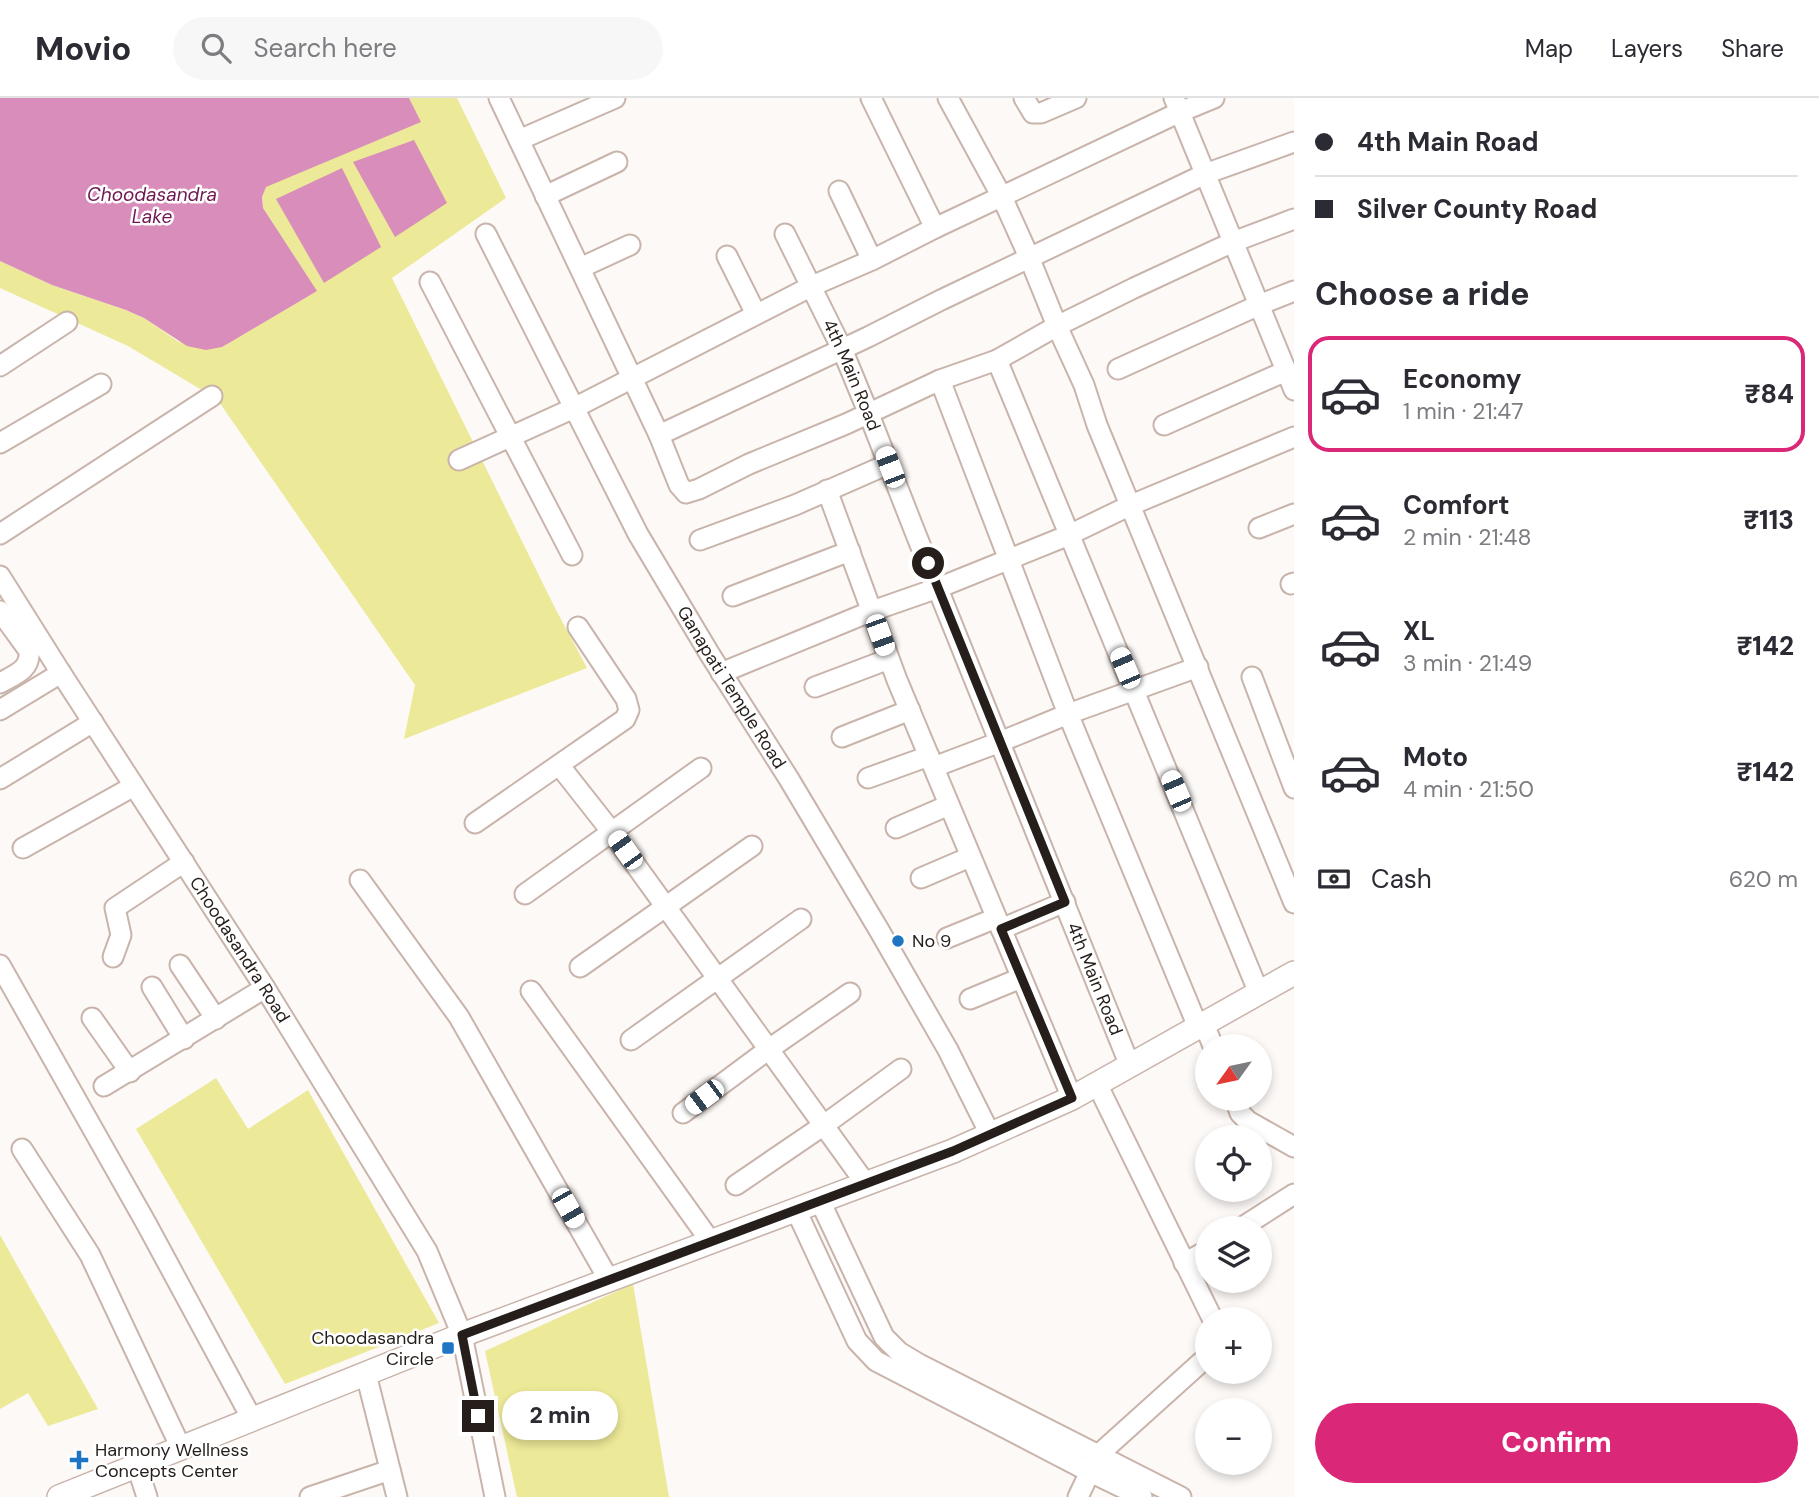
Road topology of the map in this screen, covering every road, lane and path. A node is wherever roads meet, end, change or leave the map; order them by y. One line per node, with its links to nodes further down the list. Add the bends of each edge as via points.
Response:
1 (499, 98): 9 (street)
2 (615, 98): 9 (street)
3 (871, 98): 17 (street)
4 (948, 98): 15 (street)
5 (1024, 98): 6 (street, via 1036,113)
6 (1076, 98)
7 (1214, 98): 8 (street)
8 (1177, 105): 12 (street); 15 (street)
9 (519, 141): 14 (street)
10 (1294, 142): 12 (street)
11 (617, 162): 14 (street)
12 (1205, 174): 20 (street); 23 (street)
13 (839, 191): 24 (street)
14 (545, 196): 25 (street)
15 (1002, 197): 17 (street); 23 (street)
16 (1294, 219): 20 (street)
17 (935, 228): 24 (street)
18 (486, 234): 42 (street, Ganapati Temple Road)
19 (785, 234): 27 (street, 4th Main Road)
20 (1233, 242): 29 (street); 32 (street)
21 (630, 245): 25 (street)
22 (727, 256): 30 (street)
23 (1029, 257): 32 (street); 33 (street)
24 (872, 260): 27 (street)
25 (580, 268): 37 (street)
26 (430, 282): 46 (street)
27 (812, 286): 30 (street); 33 (street, 4th Main Road)
28 (1294, 291): 29 (street)
29 (1259, 305): 36 (street); 39 (street)
30 (756, 314): 37 (street)
31 (67, 322): 35 (street)
32 (1057, 326): 34 (street); 52 (street)
33 (842, 348): 43 (street, 4th Main Road); 45 (street)
34 (997, 360): 38 (street); 56 (street)
35 (0, 366)
36 (1118, 369)
37 (632, 377): 42 (street); 45 (street)
38 (940, 380): 43 (street); 60 (street)
39 (1291, 380): 44 (street)
40 (101, 384): 48 (street)
41 (212, 396): 55 (street)
42 (574, 408): 46 (street); 71 (street, Ganapati Temple Road, via 638,534)
43 (869, 412): 45 (street, via 687,493 679,485); 62 (street, 4th Main Road)
44 (1164, 425)
45 (659, 435)
46 (511, 436): 49 (street); 59 (street)
47 (1294, 437): 52 (street)
48 (0, 443)
49 (459, 460)
50 (877, 468): 51 (street)
51 (827, 490): 57 (street); 58 (street)
52 (1132, 505): 56 (street); 69 (street)
53 (1294, 514): 54 (street)
54 (1259, 528)
55 (0, 534)
56 (1069, 535): 60 (street); 75 (street)
57 (700, 540)
58 (850, 551): 63 (street); 66 (street)
59 (572, 555)
60 (1008, 560): 62 (street); 78 (street)
61 (0, 576): 64 (street, Choodasandra Road)
62 (938, 588): 66 (street); 81 (street, 4th Main Road)
63 (733, 596)
64 (6, 598): 70 (street, Choodasandra Road)
65 (0, 611): 73 (street, via 30,659 27,667)
66 (872, 611): 68 (street); 71 (street)
67 (578, 628): 83 (street, via 629,710 625,719)
68 (889, 659): 74 (street); 77 (street)
69 (1198, 667): 75 (street); 101 (street)
70 (61, 673): 76 (street); 79 (street, Choodasandra Road)
71 (721, 673): 135 (street, Ganapati Temple Road, via 879,930)
72 (1252, 677): 88 (street)
73 (0, 683)
74 (814, 687)
75 (1134, 691): 78 (street); 117 (street)
76 (0, 710)
77 (910, 710): 80 (street); 82 (street)
78 (1068, 714): 81 (street); 121 (street)
79 (93, 722): 86 (street); 87 (street, Choodasandra Road)
80 (842, 737)
81 (1000, 742): 82 (street); 100 (street, 4th Main Road)
82 (931, 761): 85 (street); 89 (street)
83 (559, 765): 90 (street); 92 (street)
84 (701, 768): 92 (street)
85 (868, 778)
86 (0, 779)
87 (134, 786): 94 (street); 96 (street, Choodasandra Road)
88 (1294, 788)
89 (949, 804): 91 (street); 95 (street)
90 (475, 823)
91 (896, 828)
92 (611, 831): 99 (street); 102 (street)
93 (751, 846): 102 (street)
94 (23, 848)
95 (970, 857): 97 (street); 104 (street)
96 (184, 862): 106 (street, via 115,908 121,935); 114 (street, Choodasandra Road)
97 (921, 878)
98 (360, 880): 147 (street, via 459,1017)
99 (525, 894)
100 (1065, 902): 104 (street); 126 (street, 4th Main Road)
101 (1294, 903)
102 (666, 907): 108 (street); 112 (street)
103 (801, 919): 112 (street)
104 (999, 924): 105 (street); 111 (street)
105 (947, 938)
106 (113, 957)
107 (180, 965): 120 (street)
108 (580, 967)
109 (1294, 973): 117 (main road)
110 (2, 974): 154 (street, via 146,1223)
111 (1021, 978): 118 (street); 131 (street)
112 (718, 979): 124 (street); 125 (street)
113 (152, 987): 123 (street)
114 (265, 988): 120 (street); 149 (street, Choodasandra Road, via 427,1251)
115 (531, 991): 144 (street)
116 (850, 993): 125 (street)
117 (1259, 993): 121 (main road)
118 (970, 999)
119 (92, 1018): 128 (street)
120 (216, 1018): 123 (street)
121 (1201, 1025): 122 (street); 126 (main road)
122 (1206, 1034)
123 (184, 1039): 128 (street)
124 (631, 1041)
125 (769, 1049): 133 (street); 134 (street)
126 (1130, 1066): 129 (main road)
127 (901, 1069): 134 (street)
128 (130, 1072): 130 (street)
129 (1097, 1084): 131 (main road); 146 (street)
130 (104, 1086)
131 (1072, 1098): 135 (main road)
132 (1239, 1111): 136 (street, via 1248,1121)
133 (683, 1113)
134 (824, 1125): 138 (street); 139 (street)
135 (990, 1134): 138 (main road)
136 (1294, 1147)
137 (22, 1149): 155 (street, via 90,1255)
138 (866, 1184): 141 (main road)
139 (736, 1185)
140 (1294, 1194): 143 (street)
141 (820, 1201): 142 (main road); 150 (street)
142 (796, 1210): 144 (main road); 151 (street, via 857,1341)
143 (1260, 1216)
144 (711, 1242): 147 (main road)
145 (1195, 1257): 146 (street)
146 (1184, 1263): 148 (street)
147 (609, 1280): 149 (main road)
148 (1206, 1307)
149 (462, 1335): 153 (main road); 165 (street, Choodasandra Road)
150 (884, 1337): 151 (street); 156 (street, via 899,1352)
151 (867, 1352): 156 (street, via 876,1361)
152 (1195, 1368): 156 (street)
153 (366, 1374): 154 (main road); 158 (street)
154 (252, 1419): 155 (main road)
155 (181, 1448): 157 (main road)
156 (1094, 1464): 160 (street); 166 (street); 167 (street)
157 (137, 1466): 161 (main road); 162 (street)
158 (390, 1470): 159 (street); 164 (street)
159 (342, 1492): 163 (street)
160 (1169, 1494)
161 (59, 1497)
162 (147, 1497)
163 (310, 1497)
164 (397, 1497)
165 (495, 1497)
166 (1078, 1497)
167 (1142, 1497)

